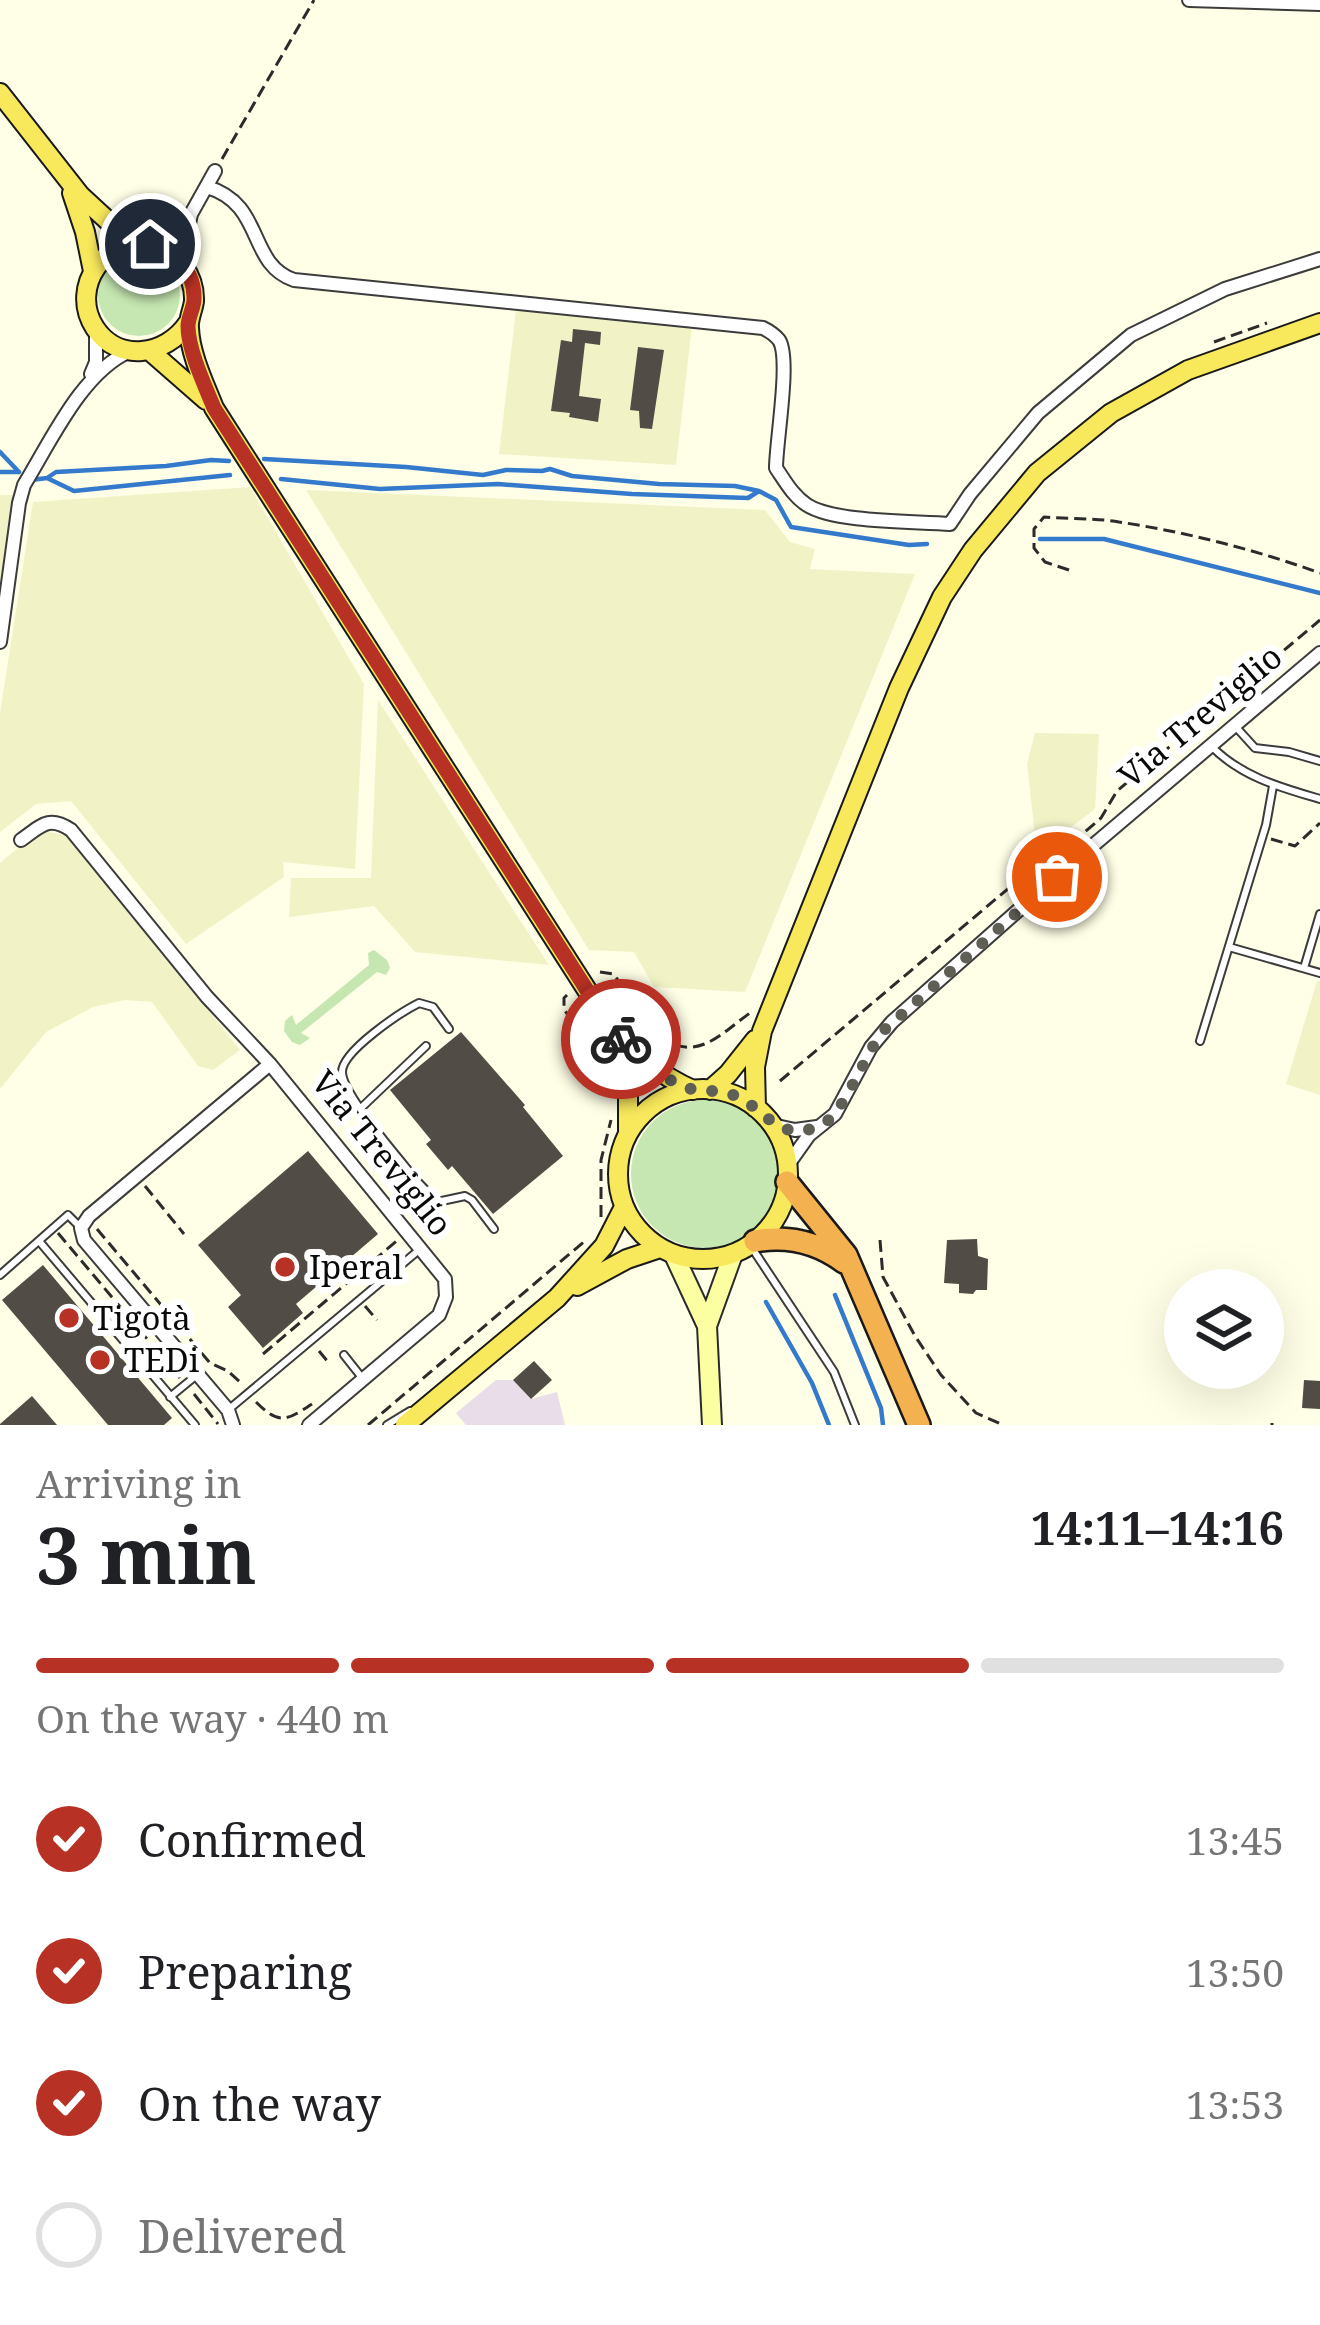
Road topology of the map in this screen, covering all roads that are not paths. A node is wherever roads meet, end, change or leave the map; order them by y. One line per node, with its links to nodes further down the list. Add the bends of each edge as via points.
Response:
1 (1189, 0): 2 (street)
2 (1320, 4)
3 (0, 92): 5 (main road)
4 (215, 170): 6 (street)
5 (64, 178): 8 (main road); 11 (main road)
6 (207, 187): 7 (street); 9 (street, via 240,206 270,265 294,280 763,328 783,350 776,468 793,493 839,515 950,524 1037,413 1131,334 1225,289)
7 (191, 214): 8 (street); 10 (street)
8 (142, 244): 10 (main road); 11 (main road, via 114,250)
9 (1320, 259)
10 (181, 262): 12 (main road, via 193,288)
11 (93, 271): 14 (main road, via 86,301)
12 (188, 323): 15 (main road, via 176,338); 17 (main road)
13 (1314, 325): 32 (main road, via 1188,370 1112,412 1037,473 973,550 908,669)
14 (96, 330): 15 (main road, via 111,344); 16 (street)
15 (140, 351): 16 (street, via 114,358); 17 (main road)
16 (89, 380): 18 (street, via 24,484)
17 (214, 408): 30 (main road)
18 (0, 642)
19 (1320, 653): 20 (street, Via Treviglio)
20 (1234, 726): 21 (street, Via Treviglio); 22 (lane, via 1264,752)
21 (1211, 746): 23 (lane); 40 (street, Via Treviglio, via 892,1022 835,1114)
22 (1320, 761)
23 (1274, 786): 24 (lane); 27 (lane)
24 (1320, 799)
25 (21, 840): 35 (street, Via Treviglio, via 48,822 71,830)
26 (1320, 914): 28 (lane)
27 (1228, 947): 28 (lane); 33 (lane)
28 (1304, 968): 29 (lane)
29 (1320, 973)
30 (610, 1026): 36 (main road, via 670,1080); 41 (main road, via 628,1086)
31 (449, 1028): 37 (lane, via 419,1003 354,1051 343,1078)
32 (762, 1031): 36 (main road, via 737,1064); 38 (main road)
33 (1200, 1041)
34 (426, 1046): 37 (lane)
35 (270, 1064): 44 (street, Via Treviglio); 46 (street, via 89,1216)
36 (701, 1090): 38 (main road); 41 (main road, via 659,1101)
37 (361, 1108): 43 (lane)
38 (756, 1108): 39 (main road)
39 (772, 1125): 40 (street); 42 (main road)
40 (818, 1126): 42 (street, Via Treviglio)
41 (627, 1136): 45 (main road, via 618,1168)
42 (787, 1174): 50 (main road, via 777,1215); 52 (highway)
43 (418, 1182): 44 (lane); 47 (lane, via 437,1202 472,1200)
44 (388, 1207): 49 (street, Via Treviglio)
45 (624, 1208): 51 (main road); 54 (main road, via 604,1246)
46 (88, 1227): 48 (lane, via 68,1215); 57 (street, via 84,1240)
47 (494, 1229)
48 (39, 1240): 53 (lane); 60 (lane)
49 (415, 1247): 58 (street, Via Treviglio, via 445,1279 444,1305); 61 (lane)
50 (746, 1247): 51 (main road, via 710,1259); 52 (highway, via 780,1238 805,1242); 55 (main road); 70 (lane, via 834,1372)
51 (667, 1251): 54 (main road, via 627,1259); 55 (main road)
52 (853, 1271): 63 (highway)
53 (0, 1275)
54 (557, 1298): 59 (main road)
55 (707, 1326): 69 (main road)
56 (344, 1355): 58 (lane)
57 (198, 1374): 60 (lane); 61 (street)
58 (363, 1379): 66 (street, Via Treviglio)
59 (440, 1396): 62 (main road); 67 (lane)
60 (170, 1397): 64 (lane)
61 (228, 1410): 65 (street)
62 (424, 1418): 68 (main road)
63 (920, 1420)
64 (195, 1425)
65 (233, 1425)
66 (309, 1425)
67 (387, 1425)
68 (405, 1425)
69 (712, 1425)
70 (855, 1425)

